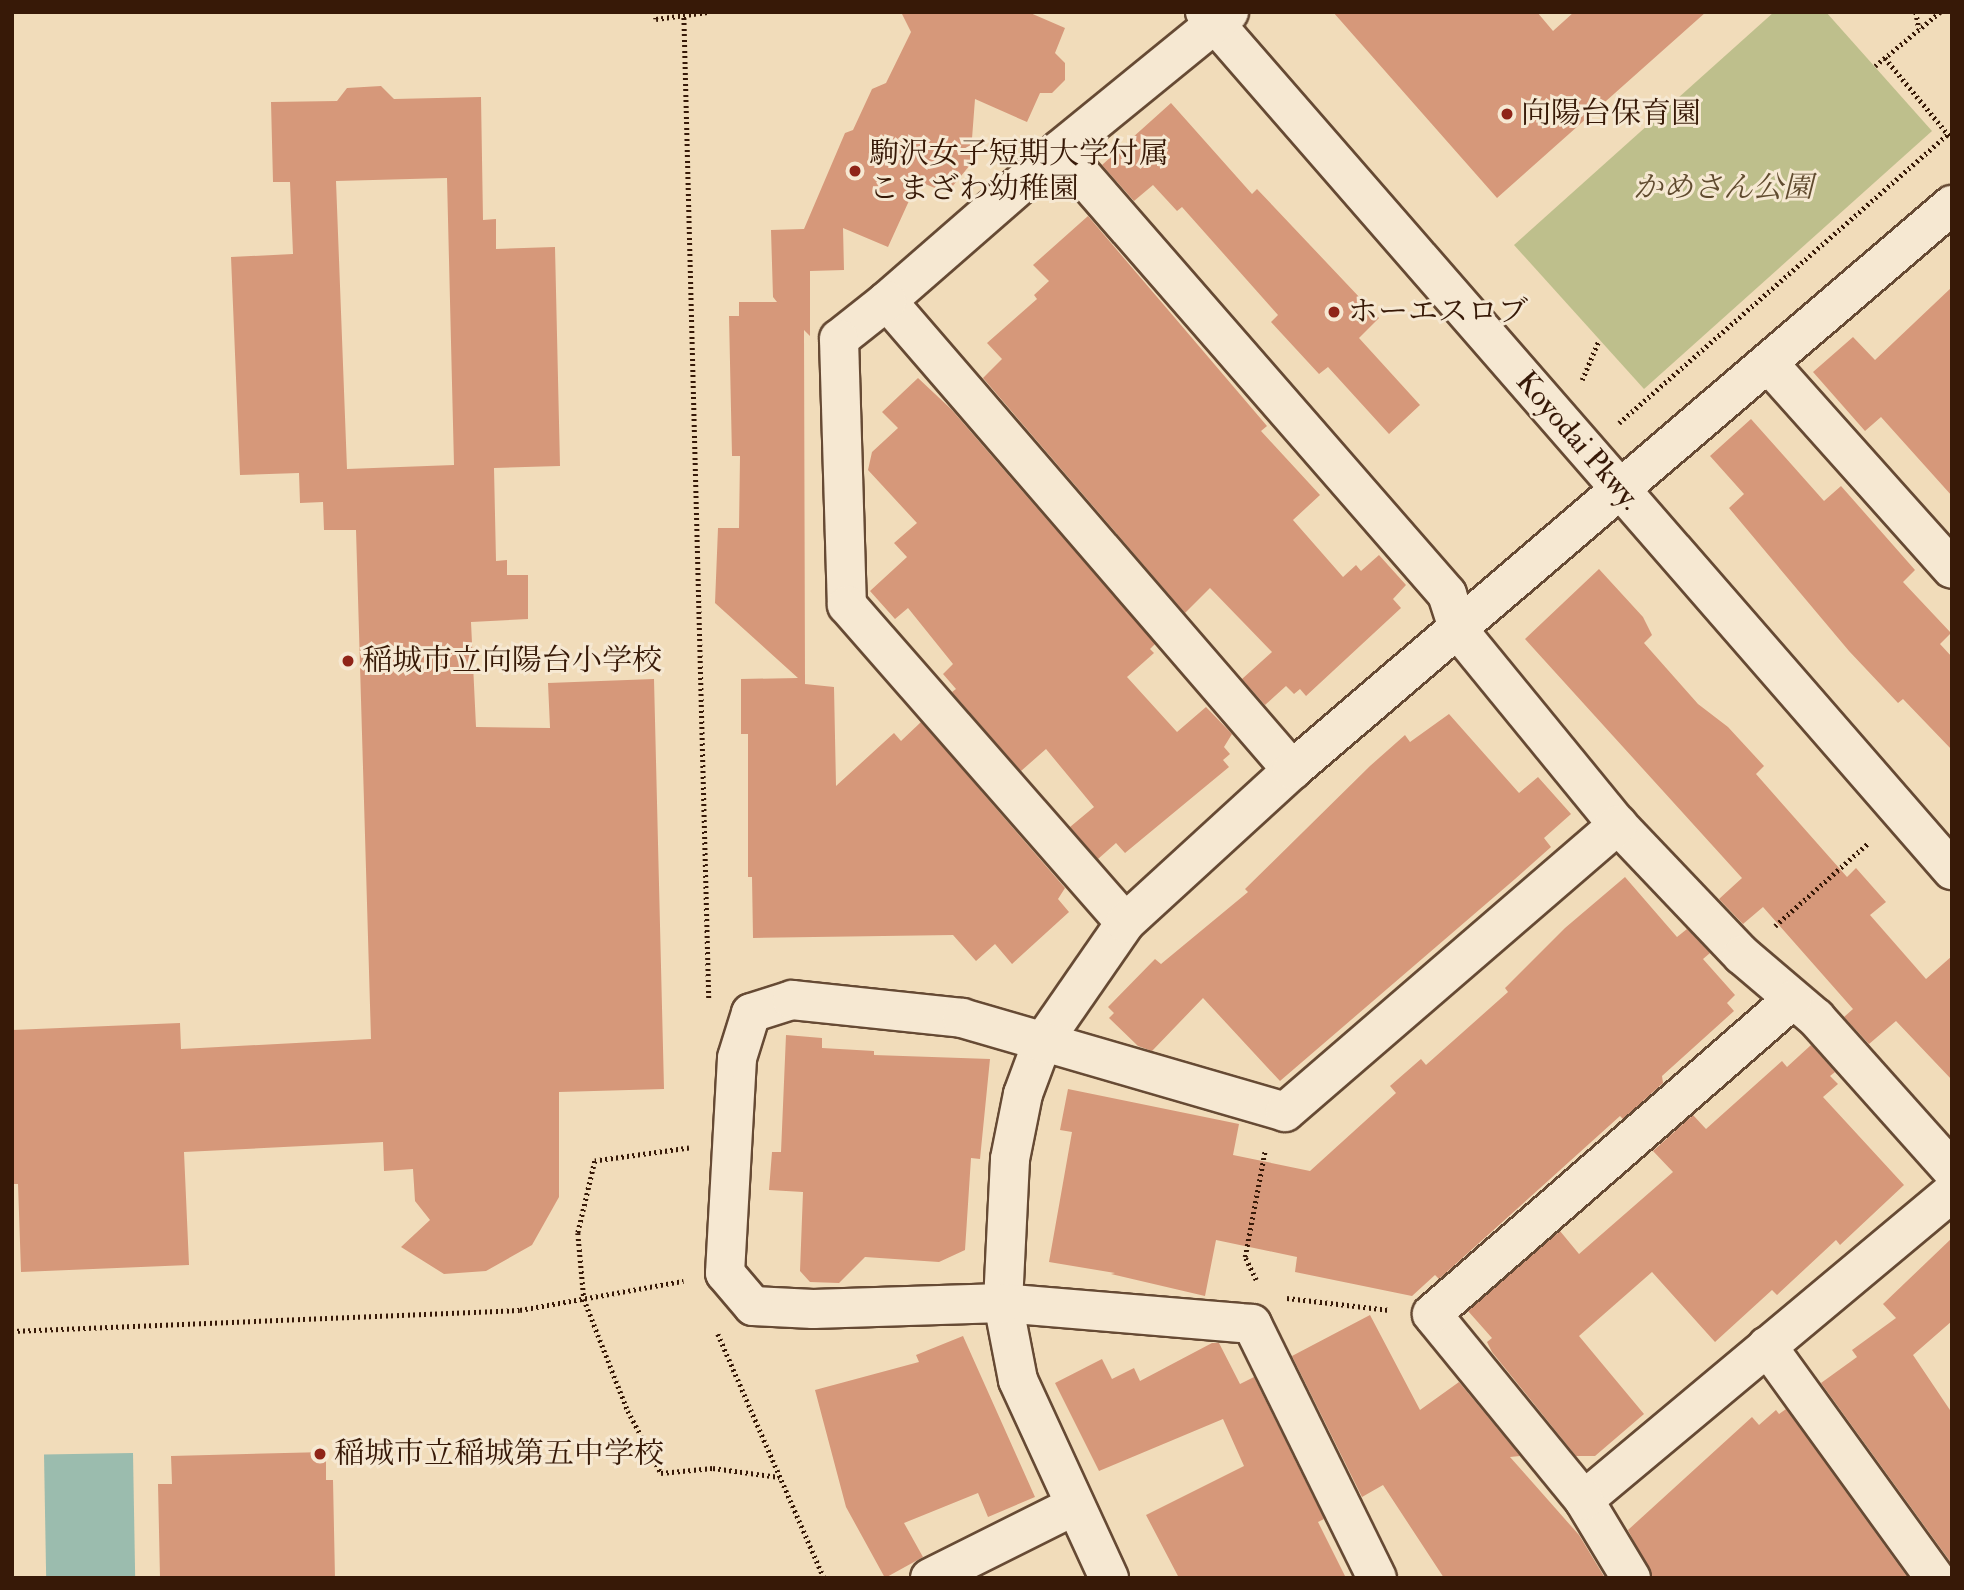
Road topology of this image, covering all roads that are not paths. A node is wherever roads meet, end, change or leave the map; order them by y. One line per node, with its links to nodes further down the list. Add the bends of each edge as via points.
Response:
1 (1217, 16): 2 (street); 6 (street, Koyodai Pkwy.)
2 (1060, 150): 4 (street); 8 (street, via 1447,594)
3 (1952, 205): 5 (street)
4 (887, 302): 9 (street); 12 (street, via 839,339 847,605)
5 (1768, 363): 6 (street); 7 (street)
6 (1619, 490): 8 (street); 11 (street, Koyodai Pkwy.)
7 (1952, 569)
8 (1459, 631): 9 (street); 10 (street)
9 (1292, 770): 12 (street)
10 (1618, 825): 13 (street, via 1742,955); 14 (street, via 1285,1112)
11 (1952, 870)
12 (1125, 923): 14 (street)
13 (1792, 1000): 15 (street, via 1816,1018); 19 (street, via 1432,1314)
14 (1042, 1043): 17 (street, via 1023,1094 1010,1159); 17 (street, via 962,1018 792,1000 751,1013 737,1058 725,1273 753,1306)
15 (1952, 1170)
16 (1952, 1192): 18 (street)
17 (1003, 1303): 20 (street, via 1018,1380); 23 (street, via 1252,1324)
18 (1768, 1346): 19 (street); 25 (street)
19 (1584, 1500): 24 (street)
20 (1074, 1506): 21 (street); 22 (street)
21 (930, 1578)
22 (1109, 1578)
23 (1377, 1578)
24 (1631, 1578)
25 (1935, 1578)

